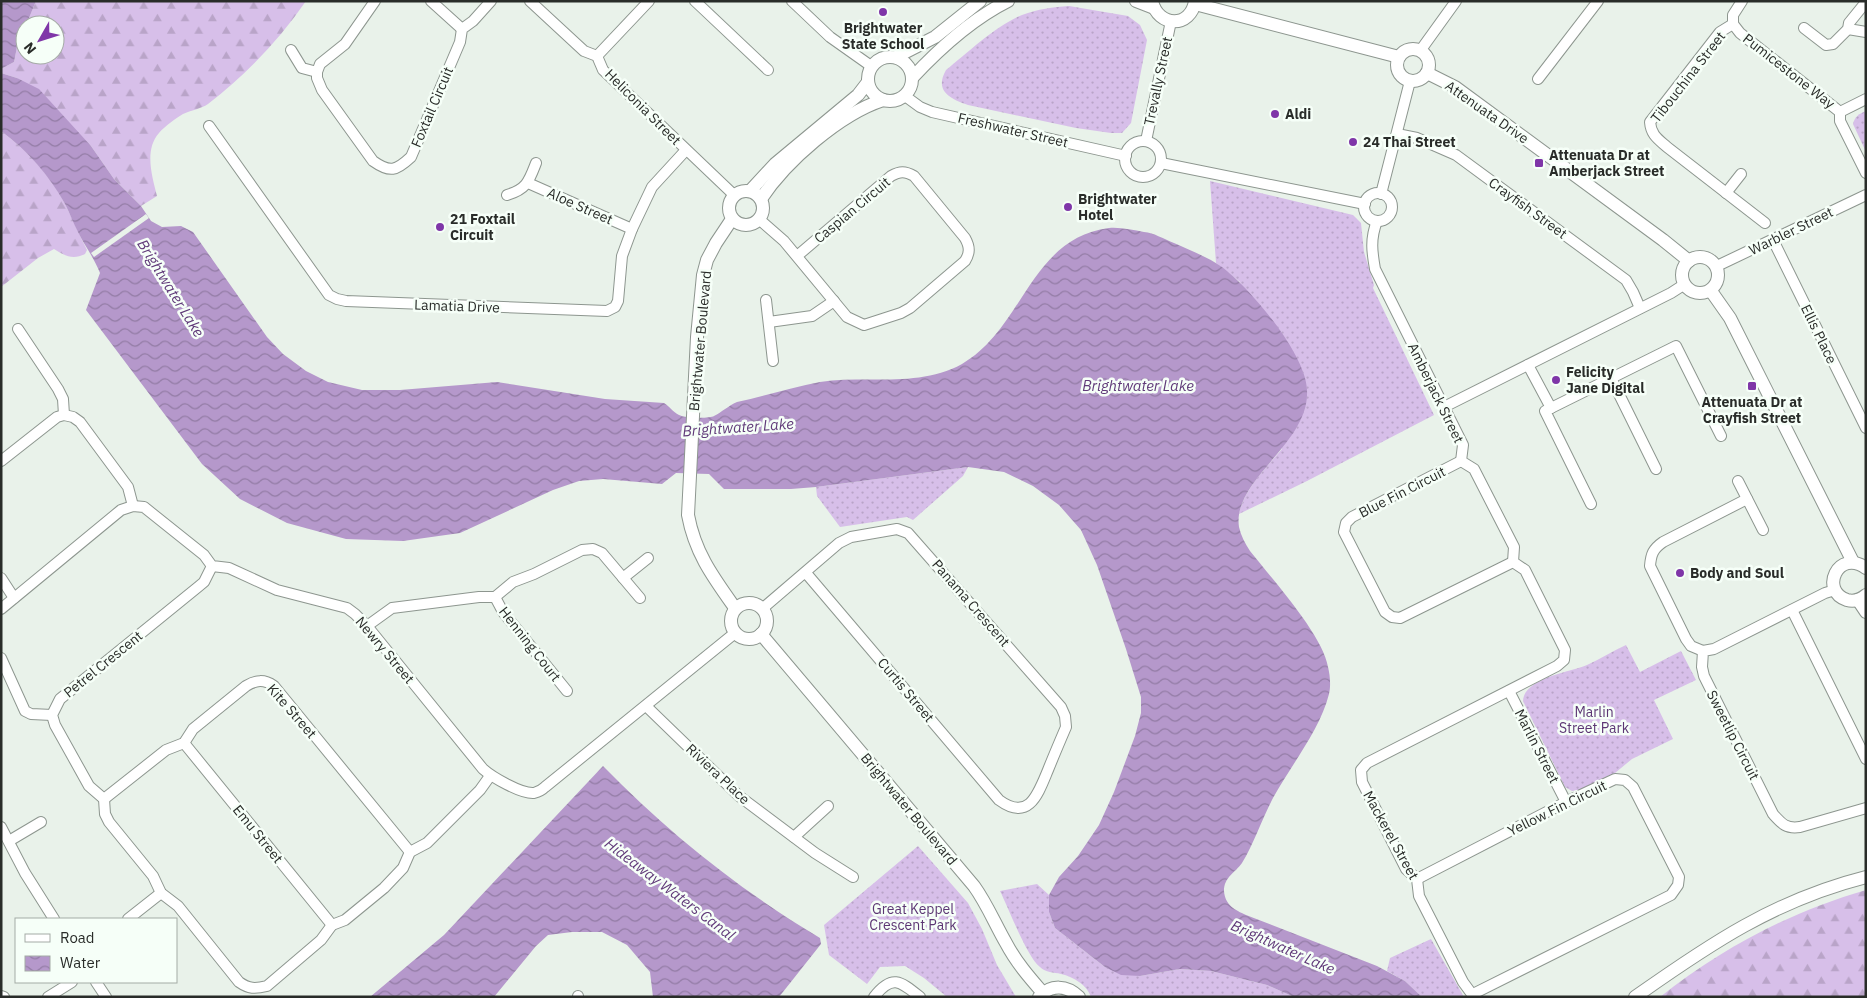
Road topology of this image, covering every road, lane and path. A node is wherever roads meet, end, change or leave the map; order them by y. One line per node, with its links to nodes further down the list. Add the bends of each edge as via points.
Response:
1 (375, 1): 30 (street, via 345,44 325,60)
2 (432, 1): 20 (street)
3 (491, 1): 20 (street)
4 (530, 1): 25 (street, Heliconia Street, via 584,51)
5 (649, 1): 25 (street)
6 (694, 1): 29 (street)
7 (792, 1): 28 (street, via 830,37)
8 (980, 1): 27 (street, via 935,37)
9 (1008, 1): 32 (street, via 931,57)
10 (1136, 1): 16 (street)
11 (1456, 1): 24 (street)
12 (1598, 1): 33 (street)
13 (1742, 1): 18 (street, Tibouchina Street, via 1733,16)
14 (1195, 2): 17 (street, via 1189,15); 26 (street)
15 (1866, 2): 21 (street)
16 (1153, 5): 17 (street, via 1161,17)
17 (1171, 22): 42 (street, Trevally Street)
18 (1733, 24): 39 (street, Pumicestone Way, via 1740,33); 51 (street, Tibouchina Street, via 1720,32 1650,122 1654,136)
19 (1804, 28): 21 (street, via 1826,45 1833,44)
20 (462, 29): 30 (street, Foxtail Circuit, via 460,42 411,157 402,166 392,169 383,168 373,161 322,90)
21 (1848, 29): 22 (street)
22 (1866, 32)
23 (290, 50): 30 (street, via 302,68)
24 (1420, 50): 26 (street, via 1406,51); 31 (street, via 1428,60)
25 (597, 56): 43 (street, Heliconia Street, via 603,70)
26 (1399, 57): 34 (street, via 1398,71)
27 (896, 58): 28 (street, via 882,58); 32 (street, via 907,65)
28 (871, 66): 35 (street)
29 (768, 70)
30 (317, 72)
31 (1427, 73): 34 (street, via 1420,80); 65 (street, Attenuata Drive, via 1455,87)
32 (912, 78): 36 (street, via 909,91)
33 (1538, 78)
34 (1410, 81): 41 (street)
35 (868, 82): 38 (street, via 873,93); 50 (street, via 858,95 775,164)
36 (904, 96): 38 (street, via 898,100); 44 (street, Freshwater Street, via 932,112)
37 (1866, 98): 39 (street)
38 (883, 100): 56 (street, via 850,114 835,126 780,172)
39 (1840, 112): 47 (street, Pumicestone Way, via 1840,121)
40 (209, 126): 62 (street, Lamatia Drive, via 329,295 337,299 607,311 618,301 620,266)
41 (1396, 134): 52 (street); 71 (street, Crayfish Street, via 1417,138 1456,155 1626,280)
42 (1146, 142): 44 (street, via 1131,146); 46 (street, via 1152,143 1160,152)
43 (686, 150): 55 (street, Heliconia Street); 62 (street, Lamatia Drive, via 652,187)
44 (1126, 156): 46 (street, via 1131,173 1143,178 1154,174)
45 (536, 163): 49 (street)
46 (1161, 163): 57 (street)
47 (1866, 173)
48 (1741, 174): 51 (street)
49 (528, 183): 53 (street, via 519,192); 62 (street, Aloe Street)
50 (750, 191): 55 (street); 56 (street)
51 (1726, 193): 61 (street, Tibouchina Street)
52 (1381, 194): 57 (street, via 1369,197); 60 (street, via 1389,199 1392,208 1389,216)
53 (507, 195)
54 (1866, 195): 63 (street, Warbler Street)
55 (734, 196): 58 (street, via 729,204)
56 (761, 199): 59 (street, via 764,210)
57 (1365, 204): 60 (street, via 1367,215)
58 (732, 219): 59 (street, via 746,226); 103 (street, Brightwater Boulevard, via 707,260 703,275 688,515 701,557)
59 (760, 220): 64 (street, Caspian Circuit)
60 (1377, 221): 77 (street, Amberjack Street, via 1371,245 1375,269)
61 (1765, 223)
62 (632, 229)
63 (1773, 240): 66 (street, Warbler Street); 80 (street, Ellis Place)
64 (797, 256): 70 (street, Caspian Circuit); 70 (street, Caspian Circuit, via 897,172 914,176 966,238 969,254 965,261 901,313 864,325 847,317)
65 (1689, 261): 66 (street, via 1696,257 1708,258); 67 (street, via 1682,273)
66 (1716, 266): 68 (street, via 1717,282)
67 (1684, 284): 68 (street, via 1699,293); 71 (street)
68 (1710, 291): 92 (street, via 1730,318 1820,500)
69 (766, 300): 72 (street)
70 (834, 301): 72 (street, via 812,316)
71 (1640, 308): 75 (street)
72 (769, 322): 74 (street)
73 (18, 329): 79 (street, via 58,389 63,399)
74 (773, 361)
75 (1528, 365): 77 (street); 78 (street)
76 (1611, 378): 78 (street); 81 (street, via 1676,346); 84 (street)
77 (1444, 407): 83 (street, Amberjack Street, via 1463,445)
78 (1551, 408): 87 (street, via 1545,411)
79 (64, 416): 82 (street, via 52,420); 88 (street, via 80,422 128,487)
80 (1866, 428)
81 (1720, 436)
82 (1, 461)
83 (1461, 461): 91 (street, Amberjack Street, via 1474,469 1514,547); 91 (street, Blue Fin Circuit, via 1346,523 1344,532 1385,612 1400,618)
84 (1656, 469)
85 (1738, 481): 86 (street)
86 (1747, 499): 89 (street); 111 (street, via 1663,542 1651,555 1650,566 1686,639)
87 (1591, 504)
88 (133, 506): 93 (street, via 144,507 204,555); 100 (street, via 122,510)
89 (1763, 530)
90 (648, 558): 97 (street)
91 (1513, 562): 113 (street, Mackerel Street, via 1525,570 1565,650 1564,660 1557,666)
92 (1847, 564): 94 (street, via 1860,564); 98 (street, via 1834,577)
93 (212, 566): 108 (street, Newry Street, via 229,568 277,590 347,608); 116 (street, Petrel Crescent, via 204,582 60,699)
94 (1866, 568)
95 (806, 572): 104 (street, Panama Crescent); 123 (street, Curtis Street, via 998,800); 123 (street, Panama Crescent, via 850,537 897,529 908,533 1042,685 1060,706 1066,727 1036,797 1022,808)
96 (1, 578): 100 (street)
97 (623, 578): 99 (street, via 602,553 593,549 582,550 514,582); 101 (street)
98 (1835, 590): 102 (street, via 1845,599); 106 (street)
99 (495, 597): 108 (street, via 392,608); 114 (street, Henning Court, via 503,612)
100 (14, 598): 105 (street)
101 (640, 598)
102 (1862, 598): 107 (street)
103 (735, 608): 104 (street, via 745,602); 109 (street, via 730,622)
104 (762, 608): 110 (street, via 767,624)
105 (1, 609)
106 (1792, 610): 111 (street, via 1714,649); 118 (street)
107 (1866, 612)
108 (367, 626): 119 (street, Newry Street)
109 (735, 632): 110 (street, via 747,639); 115 (street, Newry Street)
110 (761, 634): 139 (street, Brightwater Boulevard, via 974,886 1019,965)
111 (1702, 651): 124 (street, Sweetlip Circuit, via 1704,676 1773,814 1781,823 1790,828 1800,827)
112 (1, 658): 116 (street, via 25,711)
113 (1509, 690): 121 (street, Marlin Street); 132 (street, Mackerel Street, via 1367,763 1361,770 1362,782 1406,869)
114 (567, 691)
115 (646, 706): 119 (street, Newry Street, via 539,791 524,792); 127 (street, Riviera Place, via 739,796)
116 (52, 715): 120 (street, via 89,786)
117 (184, 743): 120 (street, Kite Street, via 166,750); 129 (street, Kite Street, via 193,728 246,686 266,681 274,686); 136 (street, Emu Street)
118 (1866, 759)
119 (490, 776): 129 (street, via 427,844)
120 (104, 799): 133 (street, via 109,822 153,876)
121 (1566, 802): 132 (street, Yellow Fin Circuit); 140 (street, Yellow Fin Circuit, via 1615,779 1625,780 1633,787 1679,877 1678,885 1671,895)
122 (828, 806): 127 (street)
123 (1008, 807)
124 (1866, 808)
125 (41, 822): 128 (street)
126 (1, 827): 128 (street)
127 (794, 837): 130 (street, Riviera Place)
128 (8, 841): 134 (street)
129 (410, 852): 136 (street, via 403,868 384,888 345,920)
130 (853, 877)
131 (1866, 877): 146 (street, via 1813,893 1763,915 1723,937)
132 (1417, 879): 140 (street, Mackerel Street, via 1420,896 1463,982)
133 (161, 893): 135 (street); 136 (street, via 178,906 239,982 248,988 268,986 321,940)
134 (53, 918)
135 (129, 918)
136 (332, 925)
137 (70, 983): 141 (street)
138 (97, 983): 142 (street)
139 (1041, 995): 145 (street, via 1058,987 1066,988)
140 (1473, 995)
141 (48, 997)
142 (106, 997)
143 (874, 997): 144 (street, via 888,982 897,981)
144 (920, 997)
145 (1079, 997)
146 (1635, 997)

